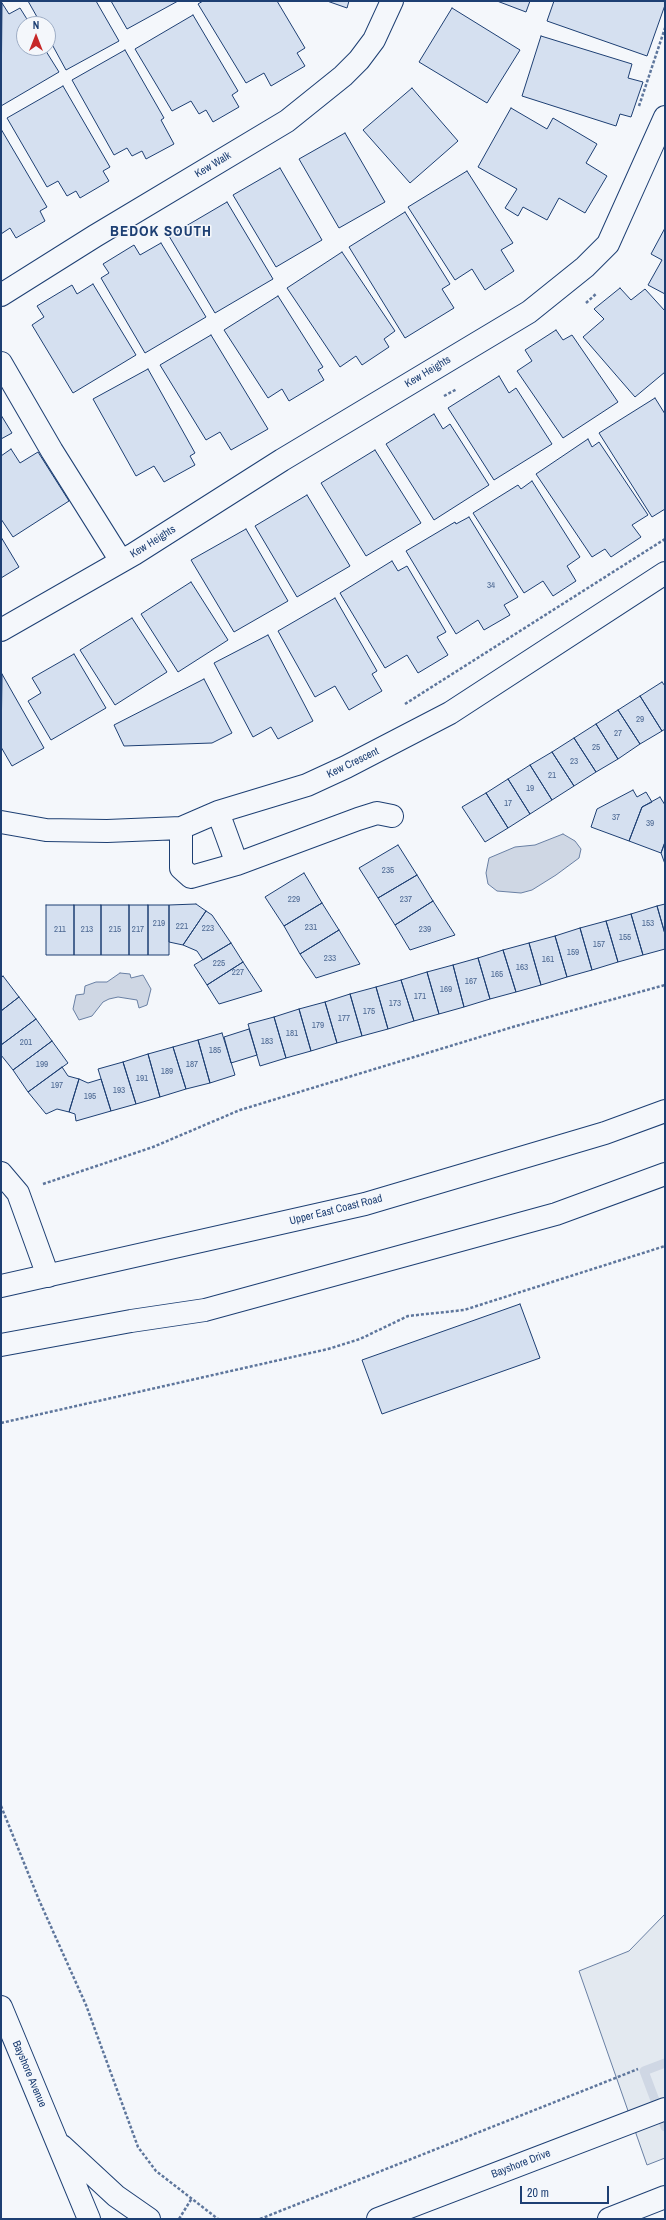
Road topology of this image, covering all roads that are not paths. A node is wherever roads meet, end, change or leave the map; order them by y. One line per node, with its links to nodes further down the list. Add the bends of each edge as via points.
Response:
1 (392, 1): 3 (street, Kew Walk, via 374,40 359,60 343,76 286,121)
2 (665, 117): 5 (street, Kew Heights, via 608,244 585,267 529,312 282,460)
3 (1, 295)
4 (1, 363): 5 (street, Kew Heights, via 52,451)
5 (122, 561): 7 (street, Kew Heights)
6 (665, 573): 8 (street, Kew Crescent, via 450,712 385,748 307,785)
7 (1, 630)
8 (218, 812): 11 (street, Kew Crescent); 12 (street)
9 (392, 816): 12 (street, via 377,813)
10 (1, 822): 11 (street, Kew Crescent, via 46,830)
11 (181, 828): 12 (street, via 181,868 186,875 191,878)
12 (237, 864)
13 (665, 1111): 16 (street, Upper East Coast Road, via 605,1132 365,1204)
14 (1, 1173): 16 (street, via 18,1193)
15 (665, 1174): 18 (street, via 556,1214 205,1310)
16 (48, 1276): 17 (street, Upper East Coast Road)
17 (1, 1286)
18 (1, 1345)
19 (1, 2007): 21 (street, Bayshore Avenue)
20 (665, 2109): 25 (street, Bayshore Drive)
21 (57, 2141): 23 (street, Bayshore Avenue); 24 (street, Bayshore Avenue, via 116,2196)
22 (665, 2197): 26 (street)
23 (90, 2219)
24 (149, 2219)
25 (378, 2219)
26 (609, 2219)

